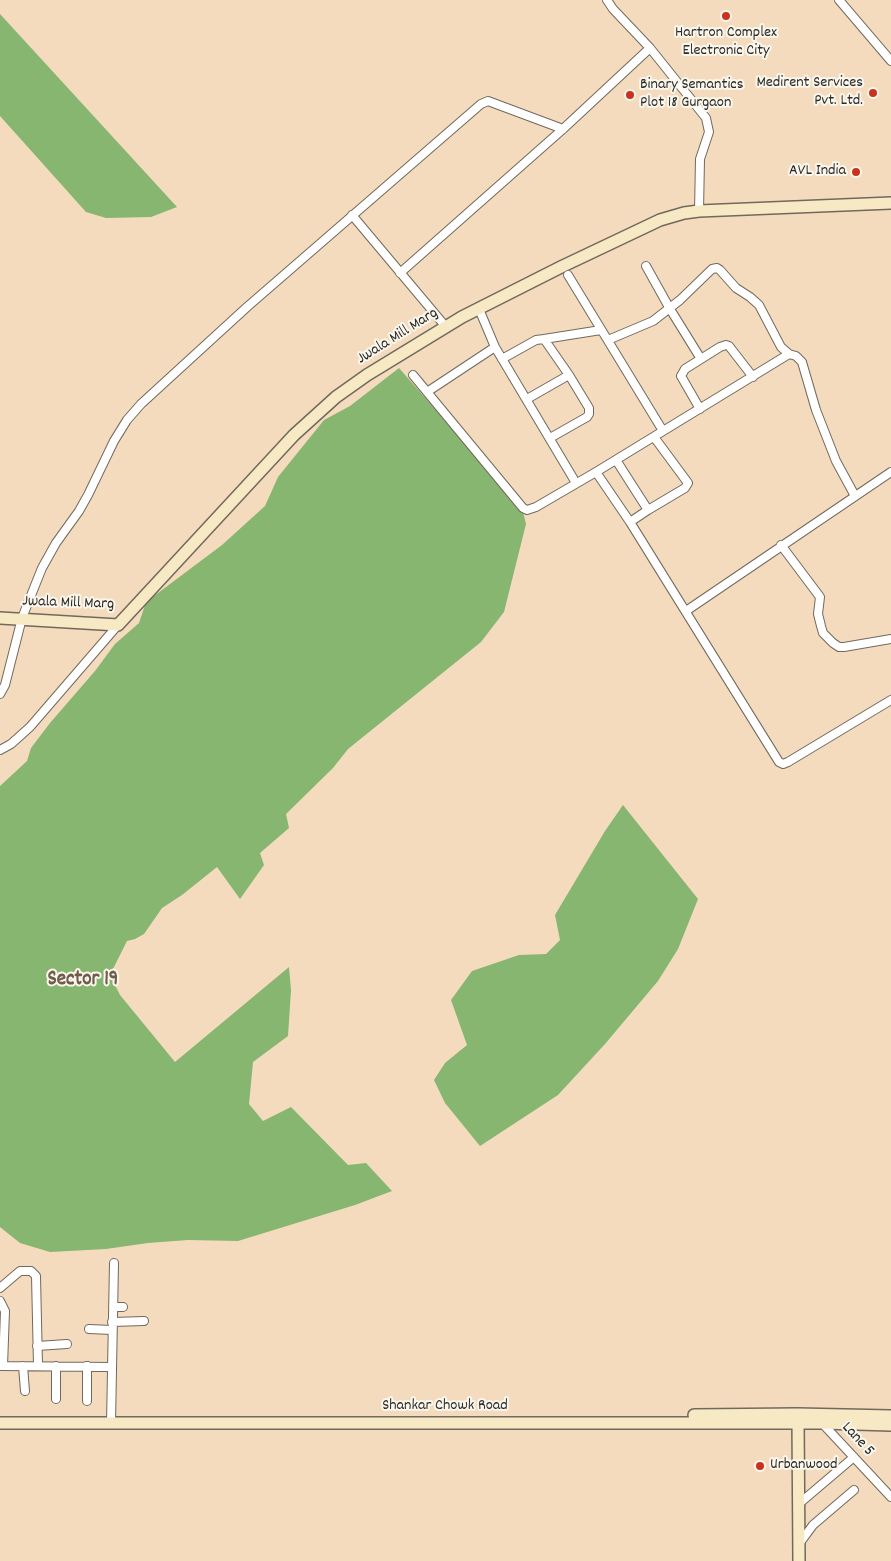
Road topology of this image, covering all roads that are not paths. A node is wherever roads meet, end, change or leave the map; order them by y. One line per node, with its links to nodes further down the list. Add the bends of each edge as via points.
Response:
1 (607, 0): 3 (street)
2 (839, 0): 4 (street)
3 (650, 48): 5 (street); 7 (street, via 706,118 709,132 699,164)
4 (891, 61)
5 (563, 129): 8 (street, via 485,102); 10 (street)
6 (891, 203): 7 (street, Jwala Mill Marg)
7 (699, 211): 12 (street, Jwala Mill Marg, via 660,220)
8 (352, 215): 10 (street); 41 (street, via 187,361 127,420 79,511 42,568)
9 (646, 266): 13 (street)
10 (400, 272): 14 (street)
11 (568, 275): 15 (street)
12 (479, 309): 14 (street, Jwala Mill Marg); 18 (street)
13 (670, 309): 17 (street, via 654,321); 19 (street, via 707,273 717,268 758,305 781,347); 21 (street)
14 (446, 326): 42 (street, Jwala Mill Marg, via 367,375 315,414)
15 (601, 330): 16 (street); 17 (street)
16 (544, 339): 20 (street, via 536,340); 23 (street)
17 (608, 340): 28 (street)
18 (495, 347): 20 (street); 25 (street)
19 (789, 354): 24 (street); 35 (street, via 802,362 836,461)
20 (502, 359): 26 (street)
21 (701, 359): 24 (street, via 726,345); 27 (street, via 685,369 681,376)
22 (413, 375): 25 (street)
23 (569, 375): 26 (street); 30 (street, via 590,408 589,414)
24 (753, 377): 27 (street)
25 (427, 392): 34 (street, via 523,508 532,509)
26 (527, 399): 30 (street)
27 (700, 409): 28 (street)
28 (663, 431): 29 (street)
29 (654, 437): 31 (street); 36 (street, via 688,483)
30 (550, 438): 34 (street)
31 (616, 460): 32 (street); 36 (street)
32 (596, 472): 34 (street); 37 (street)
33 (891, 472): 35 (street)
34 (576, 483)
35 (856, 496): 38 (street)
36 (648, 510): 37 (street)
37 (630, 522): 39 (street)
38 (782, 545): 39 (street); 43 (street, via 820,597 818,614 821,626 833,643 844,647)
39 (686, 611): 45 (street, via 782,764)
40 (0, 618): 41 (street, Jwala Mill Marg)
41 (22, 618): 42 (street, Jwala Mill Marg); 44 (street)
42 (118, 626): 46 (street, via 30,727)
43 (891, 639)
44 (0, 694)
45 (891, 700)
46 (0, 750)
47 (114, 1263): 50 (street)
48 (0, 1288): 56 (street, via 20,1272 31,1270 36,1276)
49 (0, 1301): 58 (street, via 5,1311)
50 (113, 1306): 51 (street); 53 (street)
51 (123, 1307)
52 (144, 1321): 53 (street)
53 (112, 1326): 54 (street); 62 (street)
54 (89, 1329)
55 (67, 1344): 56 (street)
56 (37, 1346): 57 (street)
57 (38, 1365): 59 (street); 60 (street)
58 (2, 1366): 59 (street)
59 (24, 1366): 63 (street)
60 (56, 1366): 61 (street); 64 (street)
61 (87, 1366): 62 (street); 65 (street)
62 (112, 1367): 68 (street)
63 (25, 1391)
64 (56, 1399)
65 (87, 1401)
66 (0, 1417): 68 (street, Shankar Chowk Road)
67 (798, 1419): 68 (street, Shankar Chowk Road, via 676,1422); 70 (street, Shankar Chowk Road); 71 (street, Shankar Chowk Road); 75 (street)
68 (111, 1420): 69 (street, Shankar Chowk Road)
69 (0, 1423)
70 (822, 1423): 71 (street, Shankar Chowk Road); 72 (street, Lane 5)
71 (891, 1423)
72 (854, 1457): 74 (street, Lane 5); 75 (street)
73 (854, 1490): 76 (street, via 814,1525)
74 (891, 1497)
75 (798, 1507): 76 (street)
76 (799, 1544): 77 (street)
77 (799, 1561)

